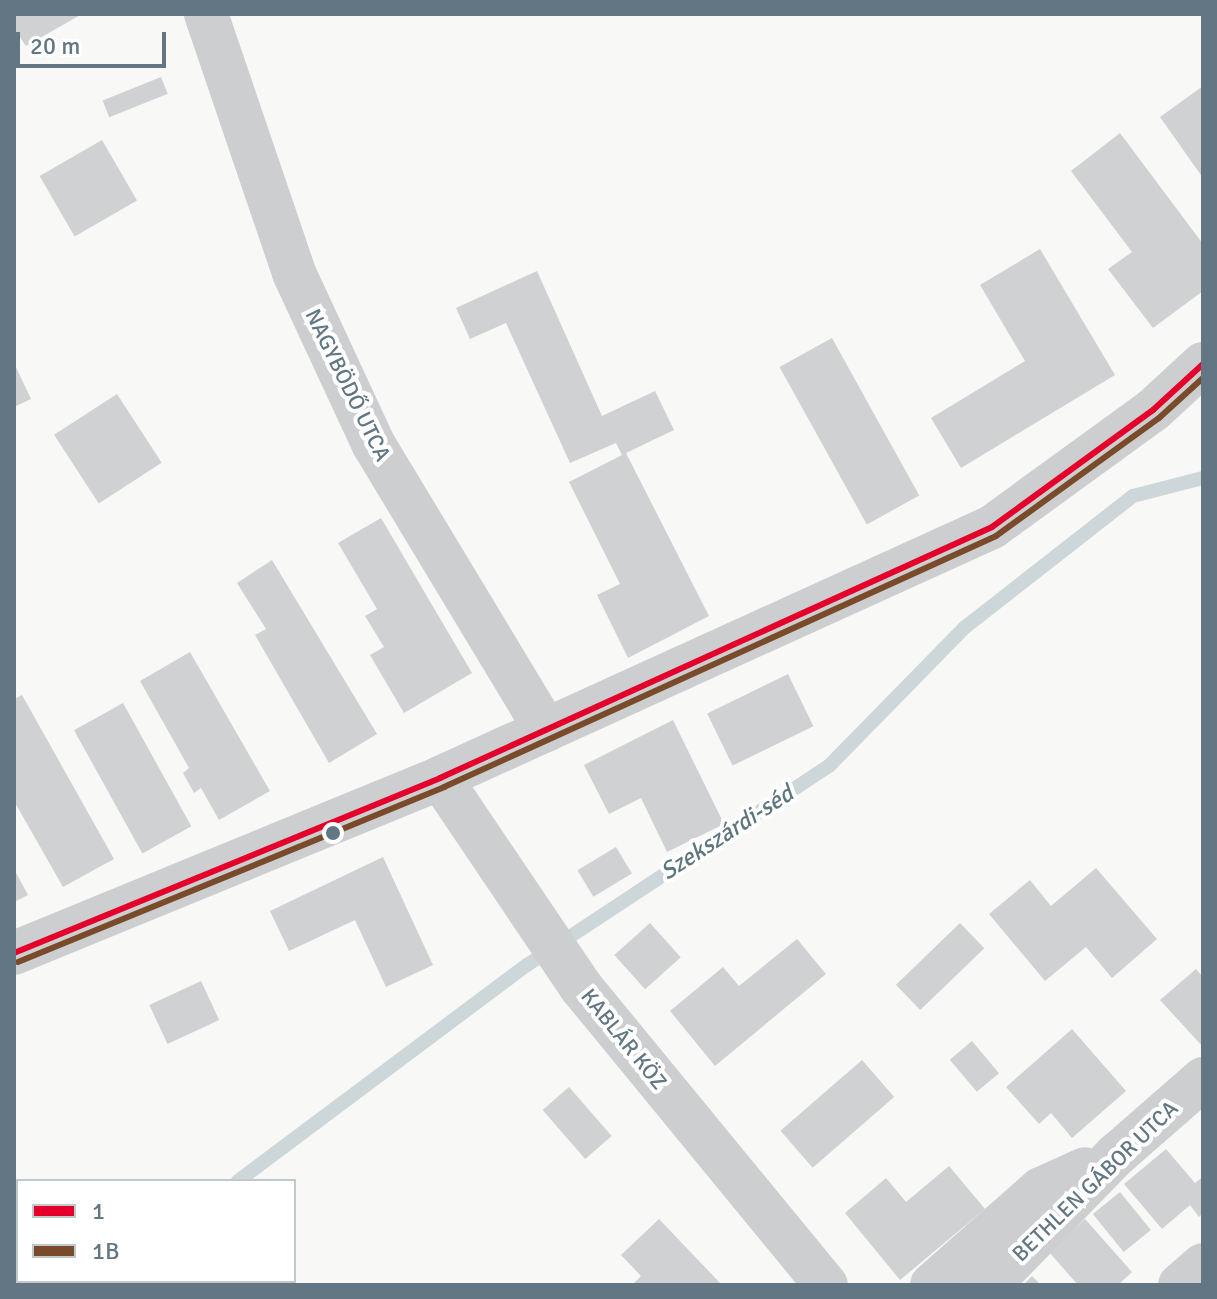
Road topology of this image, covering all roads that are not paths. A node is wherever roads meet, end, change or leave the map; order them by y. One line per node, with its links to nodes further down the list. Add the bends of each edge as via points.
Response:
1 (206, 14): 3 (street, NAGYBÖDŐ UTCA, via 294,273 374,445)
2 (1203, 364): 3 (street, via 1153,410 992,527)
3 (546, 730): 4 (street)
4 (440, 778): 5 (street); 9 (street, KABLÁR KÖZ, via 581,987)
5 (14, 953)
6 (1203, 1079): 7 (street, BETHLEN GÁBOR UTCA)
7 (1116, 1155): 10 (street, via 1041,1189); 11 (street, BETHLEN GÁBOR UTCA)
8 (1203, 1265): 12 (street)
9 (826, 1285)
10 (932, 1285)
11 (989, 1285)
12 (1180, 1285)

